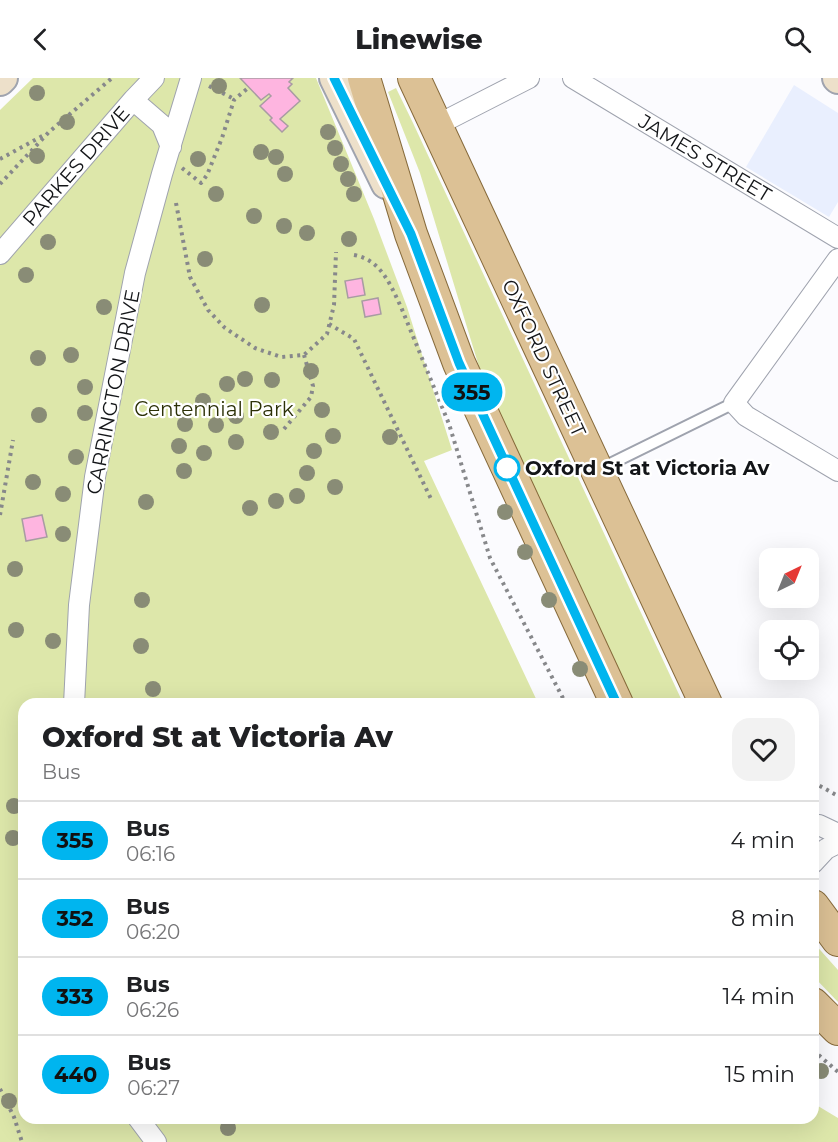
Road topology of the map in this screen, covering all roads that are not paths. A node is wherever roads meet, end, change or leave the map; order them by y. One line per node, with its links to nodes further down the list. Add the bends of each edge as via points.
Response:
1 (154, 78): 8 (street, PARKES DRIVE)
2 (334, 78): 11 (main road)
3 (364, 78): 11 (main road)
4 (414, 78): 9 (main road, OXFORD STREET)
5 (529, 78): 9 (street)
6 (573, 78): 12 (street, JAMES STREET)
7 (200, 82): 10 (street, CARRINGTON DRIVE)
8 (133, 99): 10 (street, via 162,125); 13 (street, PARKES DRIVE)
9 (437, 125): 16 (main road, OXFORD STREET)
10 (171, 147): 18 (street, CARRINGTON DRIVE, via 135,273 95,477 79,605)
11 (411, 234): 19 (main road, via 459,363)
12 (838, 238)
13 (0, 254)
14 (835, 270): 15 (street)
15 (734, 403): 16 (lane); 17 (street, via 746,416)
16 (596, 471): 20 (main road, OXFORD STREET)
17 (838, 471)
18 (74, 698)
19 (614, 698)
20 (702, 698)
21 (819, 825): 22 (street)
22 (838, 834)
23 (838, 843): 24 (street)
24 (819, 857)
25 (819, 914): 26 (main road)
26 (838, 940)
27 (819, 1010): 28 (main road)
28 (838, 1029)
29 (142, 1124): 30 (street)
30 (156, 1142)

